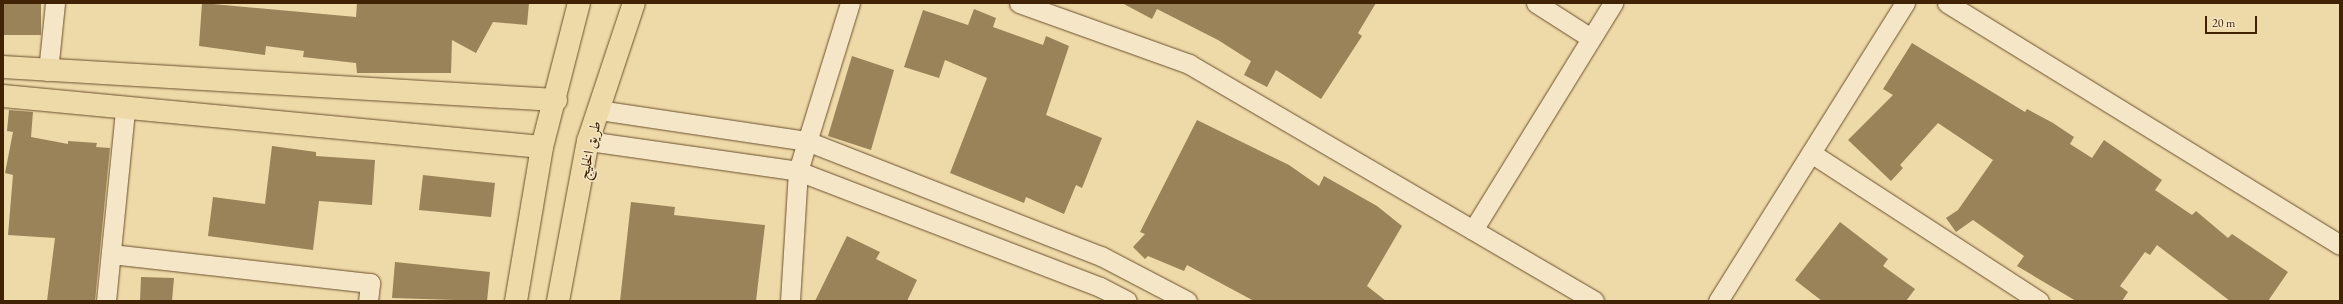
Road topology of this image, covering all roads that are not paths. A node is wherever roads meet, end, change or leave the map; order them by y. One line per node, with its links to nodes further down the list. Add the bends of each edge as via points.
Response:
1 (55, 3): 12 (street)
2 (579, 3): 14 (main road)
3 (634, 3): 16 (main road, طريق الخليج)
4 (850, 3): 18 (street)
5 (1019, 3): 22 (street, via 1189,64)
6 (1536, 3): 10 (street)
7 (1613, 3): 10 (street)
8 (1905, 3): 20 (street)
9 (1947, 3): 23 (street)
10 (1592, 38): 22 (street)
11 (3, 67): 12 (main road)
12 (48, 71): 14 (main road)
13 (3, 96): 15 (main road)
14 (556, 100): 19 (main road)
15 (125, 110): 19 (main road); 24 (street)
16 (599, 110): 17 (main road, طريق الخليج); 18 (street)
17 (588, 141): 21 (street); 28 (main road, طريق الخليج)
18 (807, 141): 21 (street); 31 (street, via 1101,256)
19 (542, 147): 27 (main road)
20 (1811, 153): 33 (street); 34 (street)
21 (798, 171): 29 (street); 30 (street, via 1100,287)
22 (1473, 230): 32 (street)
23 (2340, 245)
24 (111, 254): 25 (street); 26 (street, via 370,283)
25 (106, 301)
26 (368, 301)
27 (516, 301)
28 (558, 301)
29 (790, 301)
30 (1127, 301)
31 (1187, 301)
32 (1594, 301)
33 (1718, 301)
34 (2039, 301)

